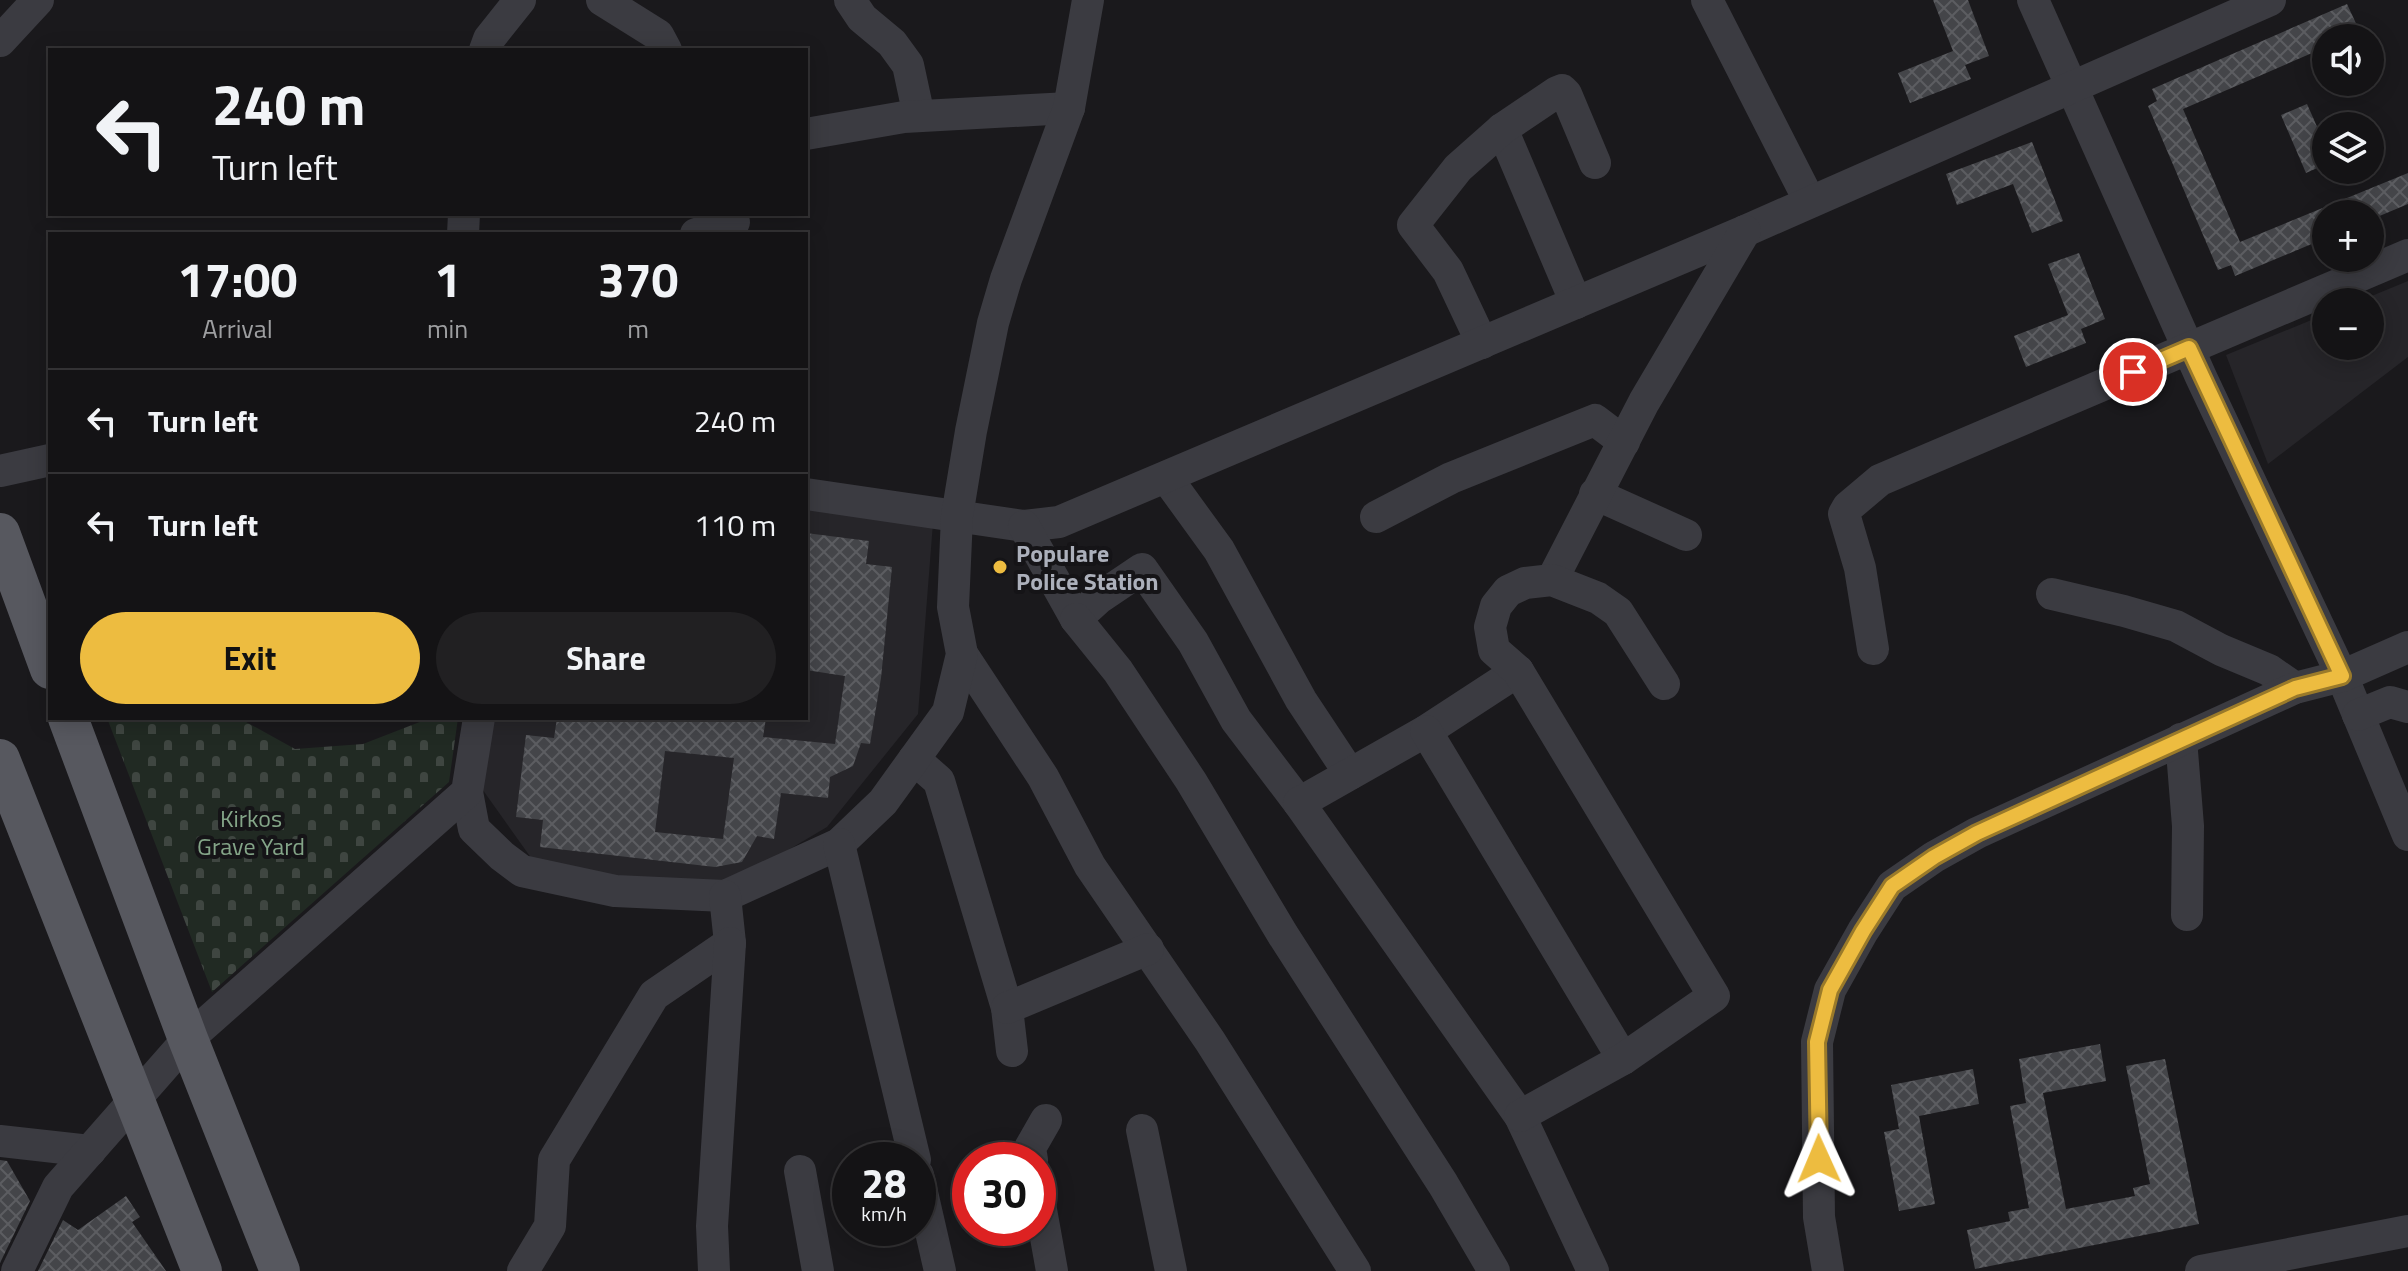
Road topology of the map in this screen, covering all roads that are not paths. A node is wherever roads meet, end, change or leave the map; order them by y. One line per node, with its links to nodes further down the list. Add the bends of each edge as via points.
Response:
1 (38, 0): 9 (street)
2 (520, 0): 10 (street)
3 (602, 0): 11 (street, via 658,35)
4 (850, 0): 14 (street, via 908,65)
5 (1088, 0): 13 (street)
6 (1707, 0): 18 (street)
7 (2033, 0): 12 (street)
8 (2270, 0): 12 (street)
9 (0, 41)
10 (486, 48)
11 (665, 48)
12 (2071, 87): 18 (street); 25 (street)
13 (1069, 108): 14 (street); 32 (street, via 993,323)
14 (919, 116): 16 (street)
15 (1502, 129): 17 (street, via 1565,91); 23 (street); 24 (street, via 1458,168 1413,225 1448,271)
16 (808, 134)
17 (1595, 163)
18 (1810, 202): 20 (street)
19 (734, 222): 21 (street)
20 (1745, 231): 23 (street); 26 (street)
21 (702, 232)
22 (2408, 255): 25 (street)
23 (1576, 303): 24 (street)
24 (1482, 343): 29 (street)
25 (2189, 348): 41 (street, via 1880,480 1848,507 1845,521 1860,568); 45 (street)
26 (1624, 442): 31 (street); 33 (street, via 1595,420 1451,478)
27 (48, 460): 28 (street)
28 (0, 471)
29 (1166, 477): 34 (street, via 1059,522); 56 (street, via 1219,550 1301,700)
30 (808, 494): 32 (street)
31 (1595, 494): 36 (street); 37 (street)
32 (957, 516): 34 (street); 42 (street, via 953,607)
33 (1376, 517)
34 (1024, 526): 39 (street)
35 (0, 533): 43 (main road)
36 (1686, 535)
37 (1552, 580): 44 (street, via 1525,583 1508,591 1496,606 1490,627 1494,650); 46 (street, via 1618,612)
38 (2052, 594): 47 (street, via 2176,626)
39 (1076, 619): 58 (street, via 1142,569 1193,642 1236,720); 91 (street, via 1118,671 1191,781)
40 (2408, 647): 45 (street)
41 (1873, 649)
42 (962, 654): 55 (street, via 948,712); 64 (street, via 1043,777 1090,866)
43 (48, 664)
44 (1518, 671): 52 (street); 68 (street, via 1714,996)
45 (2342, 676): 47 (street); 49 (street)
46 (1664, 684)
47 (2295, 688): 53 (street)
48 (2408, 707): 49 (street, via 2390,702)
49 (2358, 715): 59 (street)
50 (69, 720): 66 (main road)
51 (479, 720): 57 (street)
52 (1426, 731): 56 (street); 68 (street)
53 (2181, 739): 62 (street, via 2188,826); 93 (street, via 1977,833 1892,886 1830,990 1817,1042 1819,1217)
54 (0, 759): 69 (main road)
55 (914, 759): 60 (street, via 883,802); 65 (street, via 939,781)
56 (1350, 774): 58 (street)
57 (467, 792): 61 (street, via 474,829 522,871 615,891); 66 (street)
58 (1299, 803): 70 (street)
59 (2406, 822)
60 (839, 844): 61 (street); 74 (street)
61 (725, 896): 63 (street)
62 (2187, 915)
63 (730, 943): 84 (street, via 654,995 554,1160 550,1226); 85 (street, via 712,1226)
64 (1148, 949): 65 (street); 90 (street)
65 (1007, 1008): 67 (street)
66 (188, 1039): 69 (street); 83 (main road)
67 (1012, 1051)
68 (1623, 1059): 70 (street)
69 (135, 1101): 76 (street); 82 (main road)
70 (1520, 1116): 92 (street)
71 (1046, 1120): 75 (street)
72 (1142, 1130): 89 (street)
73 (0, 1141): 76 (street)
74 (911, 1142)
75 (1033, 1142)
76 (90, 1151): 81 (street, via 58,1187)
77 (800, 1171): 86 (street)
78 (2408, 1231): 94 (street)
79 (934, 1246): 87 (street)
80 (1048, 1246): 88 (street)
81 (17, 1271)
82 (202, 1271)
83 (280, 1271)
84 (523, 1271)
85 (714, 1271)
86 (818, 1271)
87 (940, 1271)
88 (1052, 1271)
89 (1171, 1271)
90 (1355, 1271)
91 (1494, 1271)
92 (1593, 1271)
93 (1828, 1271)
94 (2201, 1271)

